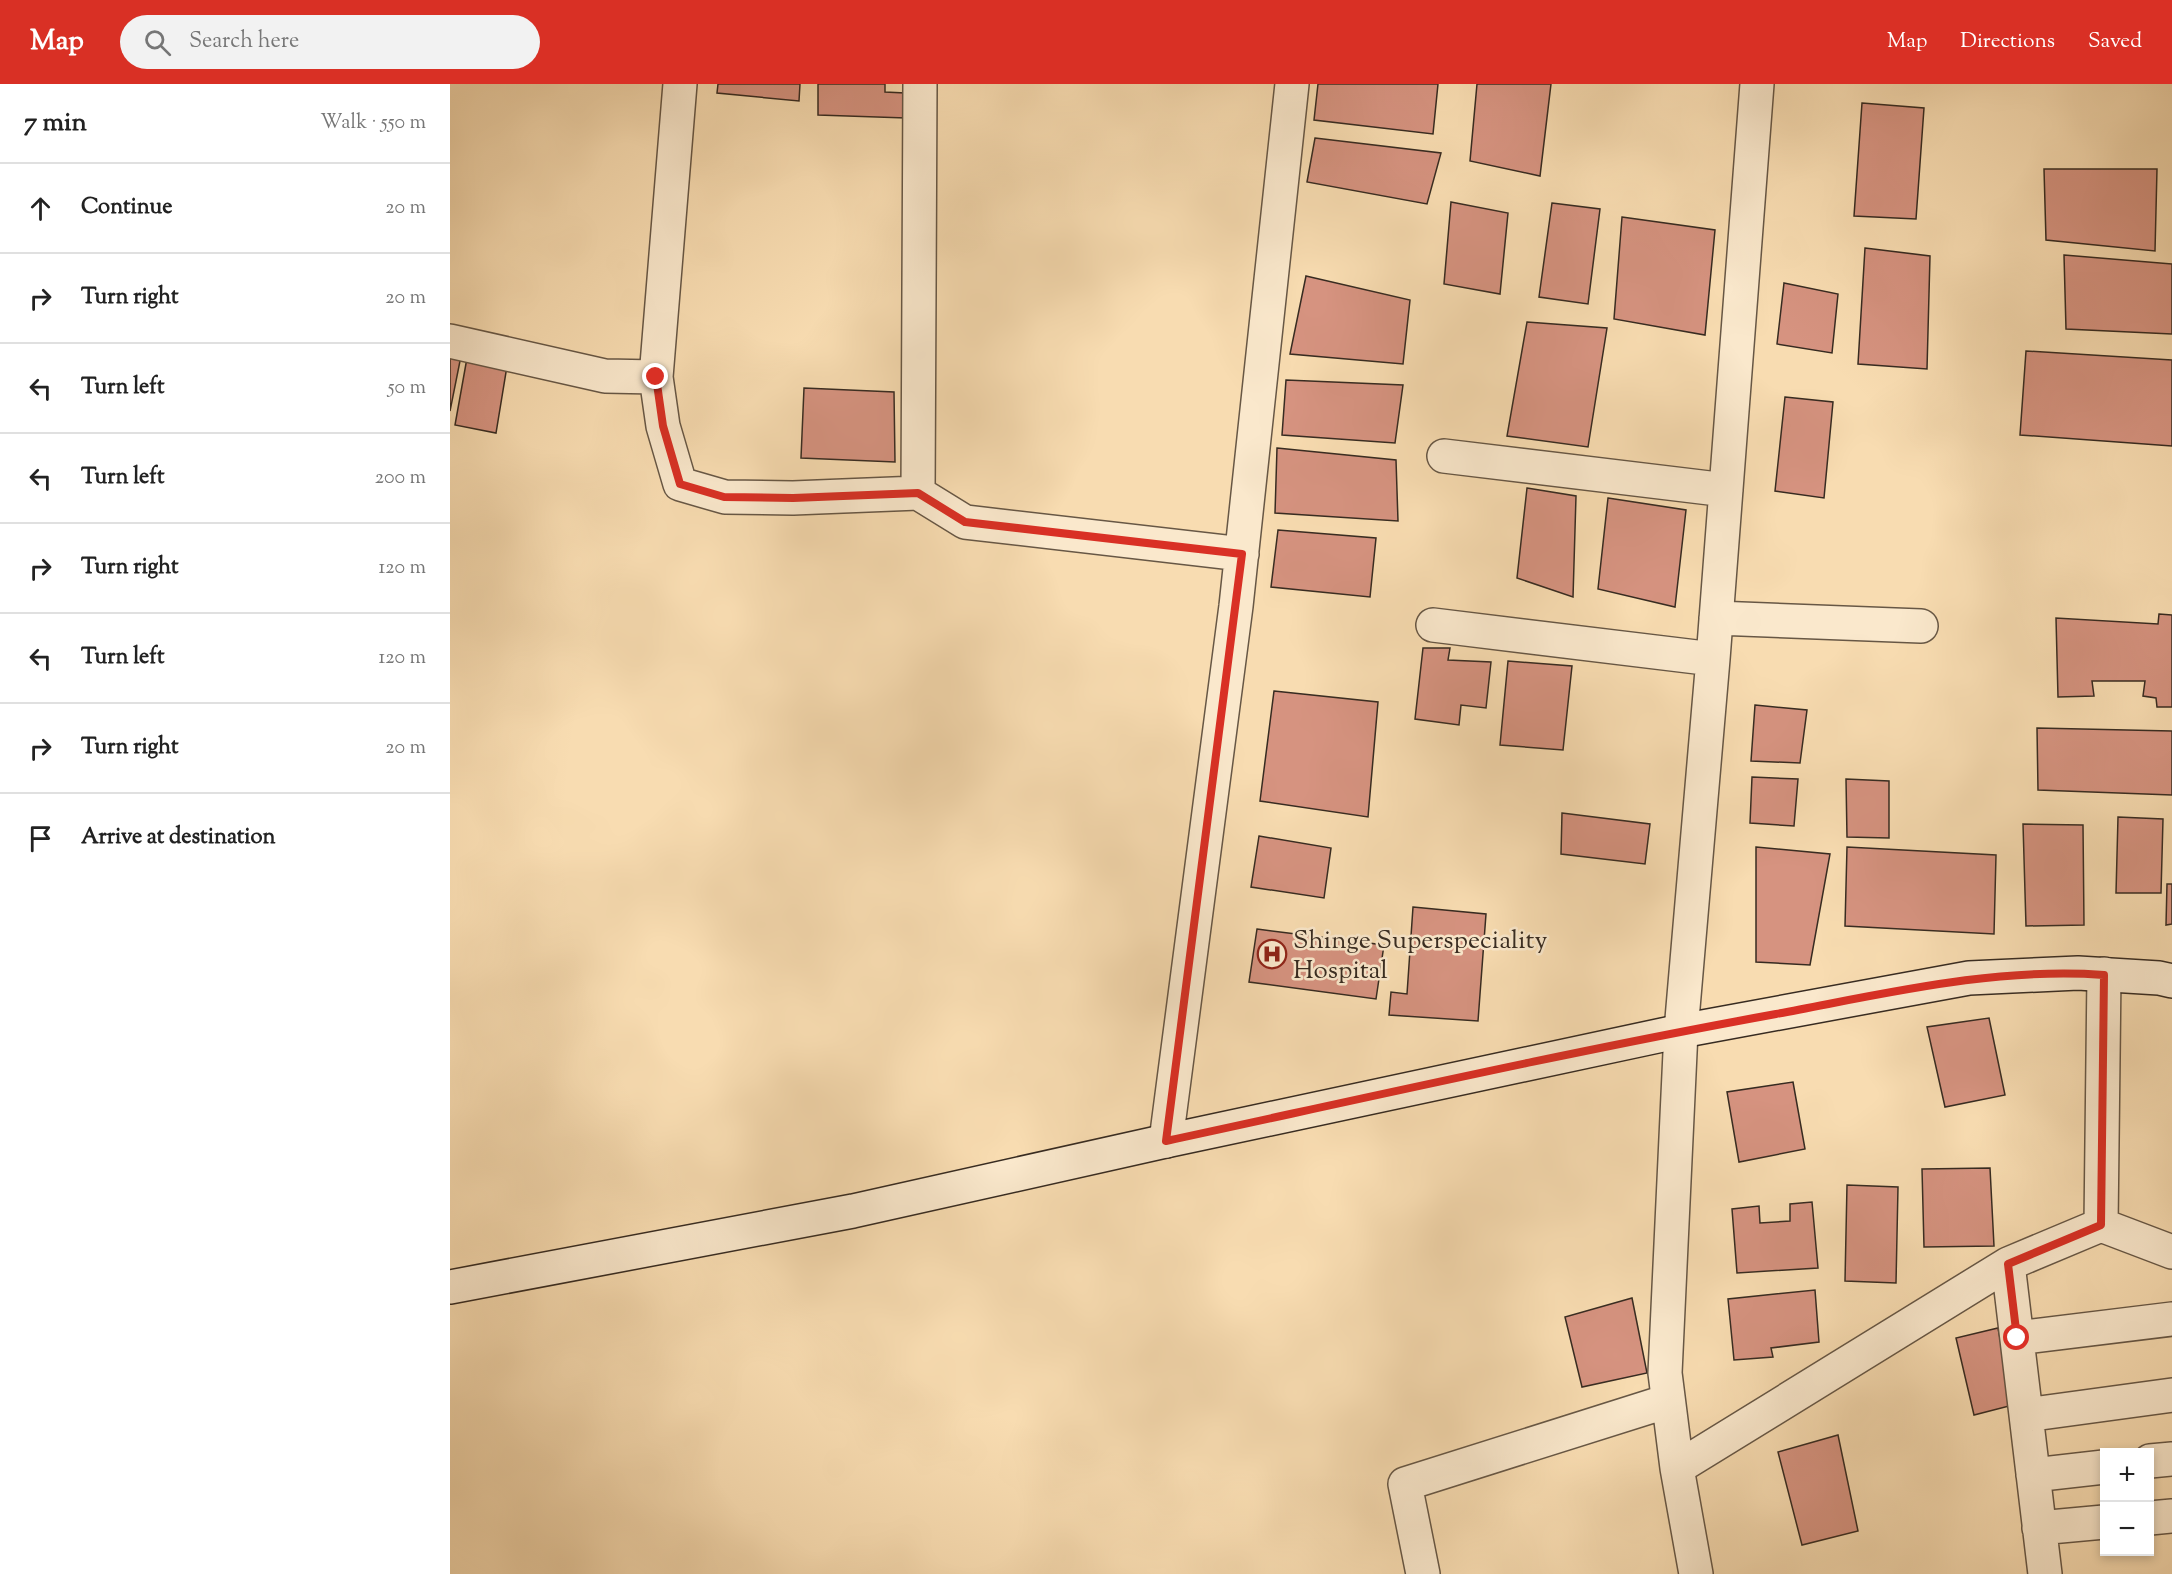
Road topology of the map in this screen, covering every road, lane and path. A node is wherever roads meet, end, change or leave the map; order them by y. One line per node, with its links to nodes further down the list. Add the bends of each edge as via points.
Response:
1 (680, 84): 6 (street)
2 (920, 84): 9 (street)
3 (1292, 84): 10 (street)
4 (1757, 84): 8 (street)
5 (450, 341): 6 (street, via 605,376)
6 (656, 377): 9 (street, via 663,426 680,484 724,497)
7 (1444, 456): 8 (street)
8 (1726, 490): 11 (street)
9 (918, 493): 10 (street, via 965,522)
10 (1242, 554): 18 (street)
11 (1716, 618): 13 (street); 14 (street)
12 (1433, 625): 14 (street)
13 (1921, 626)
14 (1713, 659): 17 (street)
15 (2104, 975): 16 (street); 17 (street, via 1969,978); 19 (street)
16 (2172, 981)
17 (1681, 1031): 18 (street); 26 (street, via 1665,1373)
18 (1166, 1141): 22 (street, via 853,1212)
19 (2101, 1225): 20 (street); 21 (street)
20 (2172, 1252)
21 (2008, 1264): 24 (street); 31 (street)
22 (450, 1287)
23 (2172, 1319): 24 (street)
24 (2017, 1338): 27 (street)
25 (2172, 1395): 27 (street)
26 (1668, 1401): 31 (street); 37 (street, via 1405,1484)
27 (2026, 1414): 32 (street)
28 (2172, 1459): 29 (street)
29 (2154, 1461)
30 (2100, 1467): 32 (street)
31 (1677, 1468): 38 (street)
32 (2033, 1475): 36 (street)
33 (2172, 1516): 34 (street)
34 (2154, 1518)
35 (2100, 1522): 36 (street)
36 (2039, 1528): 39 (street)
37 (1423, 1574)
38 (1696, 1574)
39 (2045, 1574)

